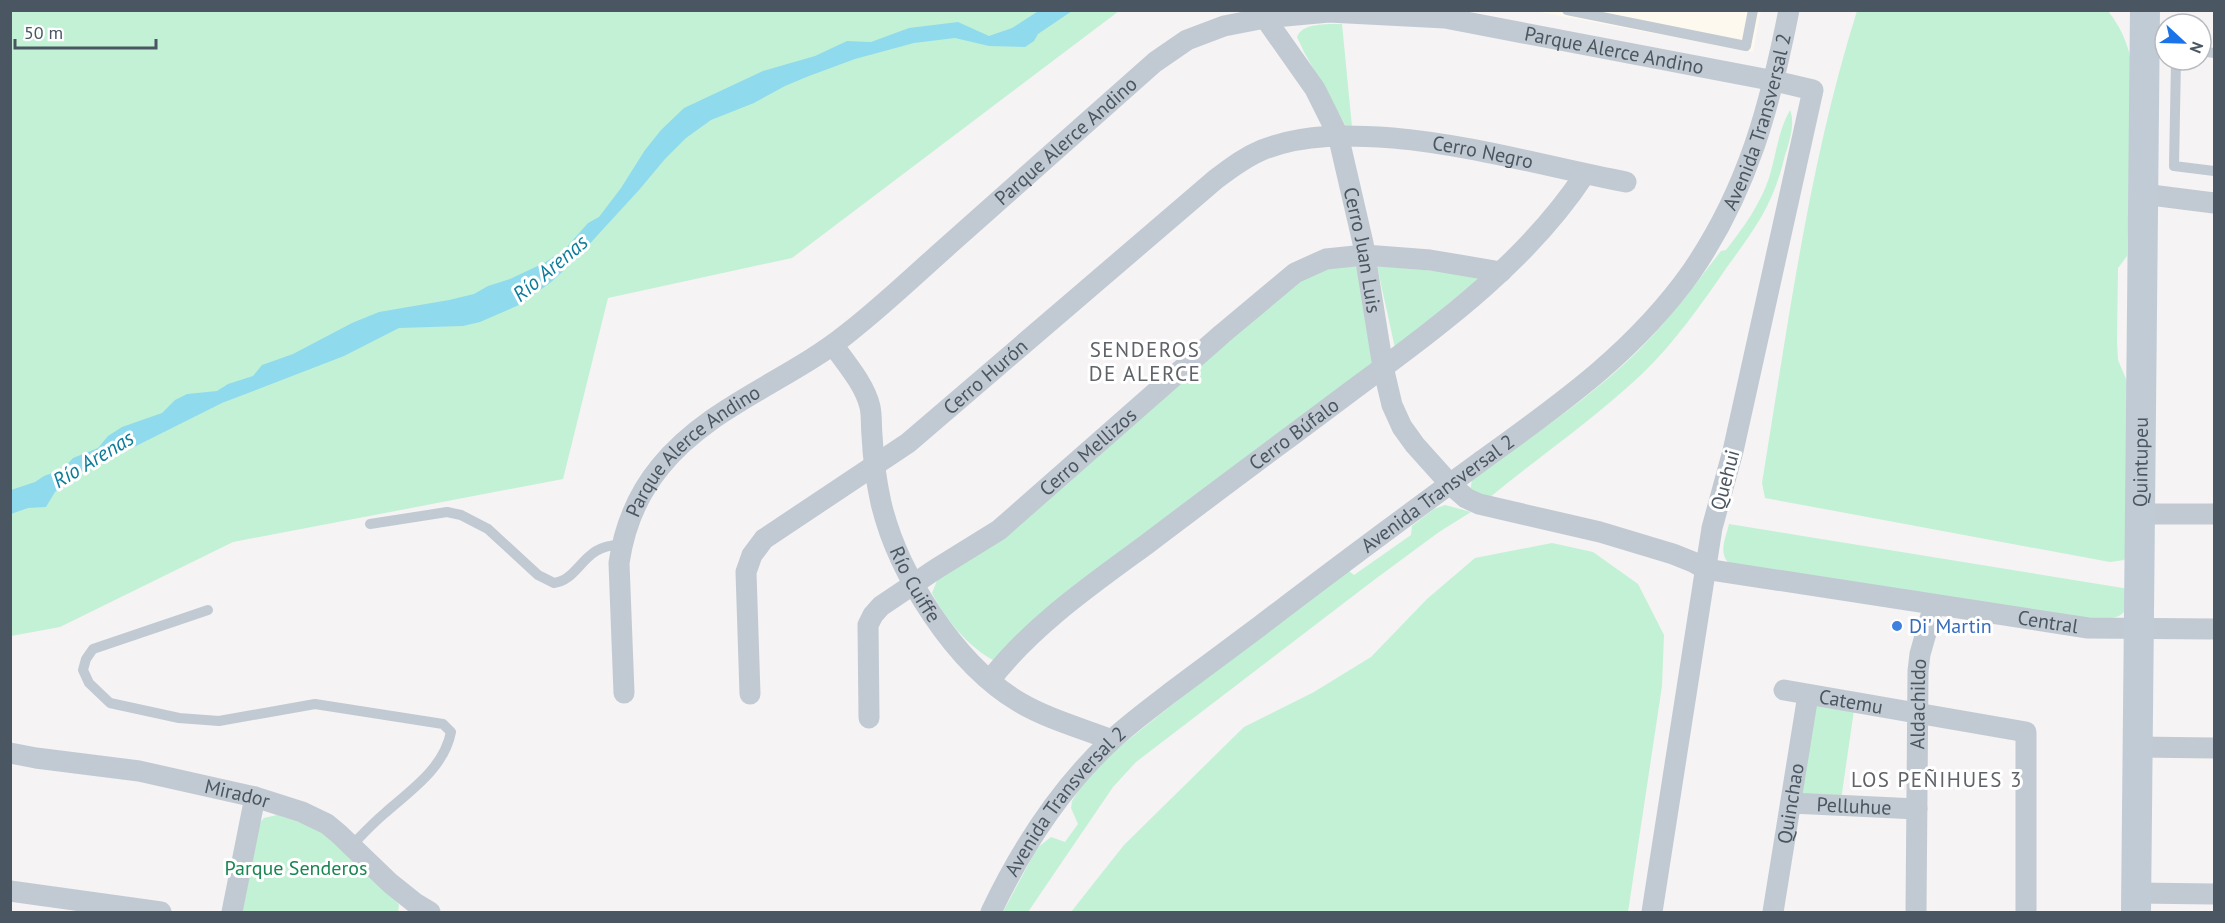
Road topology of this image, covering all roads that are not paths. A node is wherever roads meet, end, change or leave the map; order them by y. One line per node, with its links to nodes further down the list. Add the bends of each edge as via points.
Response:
1 (1567, 10): 2 (lane, via 1746,45)
2 (1753, 10)
3 (1789, 10): 7 (street, Avenida Transversal 2)
4 (2145, 10): 12 (street, Quintupeu, via 2150,42)
5 (1265, 18): 7 (street, Parque Alerce Andino, via 1329,12 1445,18); 8 (street, Cerro Juan Luis, via 1315,89); 16 (street, Parque Alerce Andino, via 1206,32 1170,51)
6 (2176, 72): 9 (lane, via 2174,166)
7 (1775, 81): 19 (street, Avenida Transversal 2, via 1733,199 1674,295 1632,343 1593,378); 24 (street, Quehui, via 1813,90)
8 (1338, 135): 10 (street, Cerro Negro, via 1436,142); 14 (street, Cerro Juan Luis); 18 (street, Cerro Hurón, via 1278,145 1232,167 923,431)
9 (2214, 171)
10 (1585, 174): 11 (street, Cerro Negro); 15 (street, Cerro Búfalo, via 1565,205)
11 (1626, 182)
12 (2143, 194): 13 (street); 20 (street, Quintupeu)
13 (2214, 203)
14 (1365, 255): 15 (street, Cerro Mellizos, via 1430,260); 17 (street, Cerro Juan Luis); 25 (street, Cerro Mellizos, via 1326,259 1295,273 999,531)
15 (1501, 272): 17 (street, Cerro Búfalo)
16 (833, 345): 18 (street, Río Cuiffe, via 870,407); 23 (street, Parque Alerce Andino, via 720,415 671,455 648,484)
17 (1383, 368): 19 (street, Cerro Juan Luis, via 1402,427); 30 (street, Cerro Búfalo, via 1070,601 1013,652)
18 (875, 466): 25 (street, Río Cuiffe, via 888,527); 33 (street, Cerro Hurón, via 764,539 752,555 746,572)
19 (1450, 484): 24 (street, Cerro Juan Luis, via 1479,504 1620,538 1673,554); 37 (street, Avenida Transversal 2)
20 (2140, 514): 21 (street); 28 (street, Quintupeu)
21 (2214, 514)
22 (370, 524): 23 (lane, via 447,512 461,515 488,529 538,576 554,583 565,579 600,547)
23 (622, 545): 32 (street, Parque Alerce Andino)
24 (1705, 569): 26 (street, Central); 52 (street, Quehui)
25 (914, 583): 30 (street, Río Cuiffe, via 949,637); 36 (street, Cerro Mellizos, via 881,606 868,626)
26 (1934, 605): 28 (street, Central, via 2088,628); 35 (street, Aldachildo, via 1920,654)
27 (208, 610): 44 (lane, via 93,649 83,670 89,683 110,703 179,718 219,721 315,704 443,724 451,732 448,747 419,786)
28 (2139, 627): 29 (street, Central); 38 (street, Quintupeu)
29 (2214, 629)
30 (990, 680): 37 (street, Río Cuiffe, via 1041,713)
31 (1785, 690): 34 (street, Catemu)
32 (624, 693)
33 (750, 694)
34 (1808, 695): 35 (street, Catemu); 42 (street, Quinchao)
35 (1918, 713): 43 (street, Aldachildo); 55 (street, Catemu, via 2026,732)
36 (869, 718)
37 (1112, 740): 51 (street, Avenida Transversal 2, via 1073,781 1040,825)
38 (2138, 747): 39 (street); 47 (street, Quintupeu)
39 (2214, 748)
40 (10, 753): 41 (street, Mirador, via 139,771)
41 (255, 796): 44 (street, Mirador, via 314,817); 50 (street)
42 (1791, 802): 43 (street, Pelluhue); 53 (street, Quinchao)
43 (1917, 809): 54 (street, Aldachildo)
44 (352, 845): 48 (street, Mirador)
45 (10, 891): 49 (street)
46 (2214, 894): 47 (street)
47 (2136, 903)
48 (417, 909)
49 (161, 912)
50 (232, 912)
51 (991, 912)
52 (1652, 912)
53 (1773, 912)
54 (1916, 912)
55 (2026, 912)

